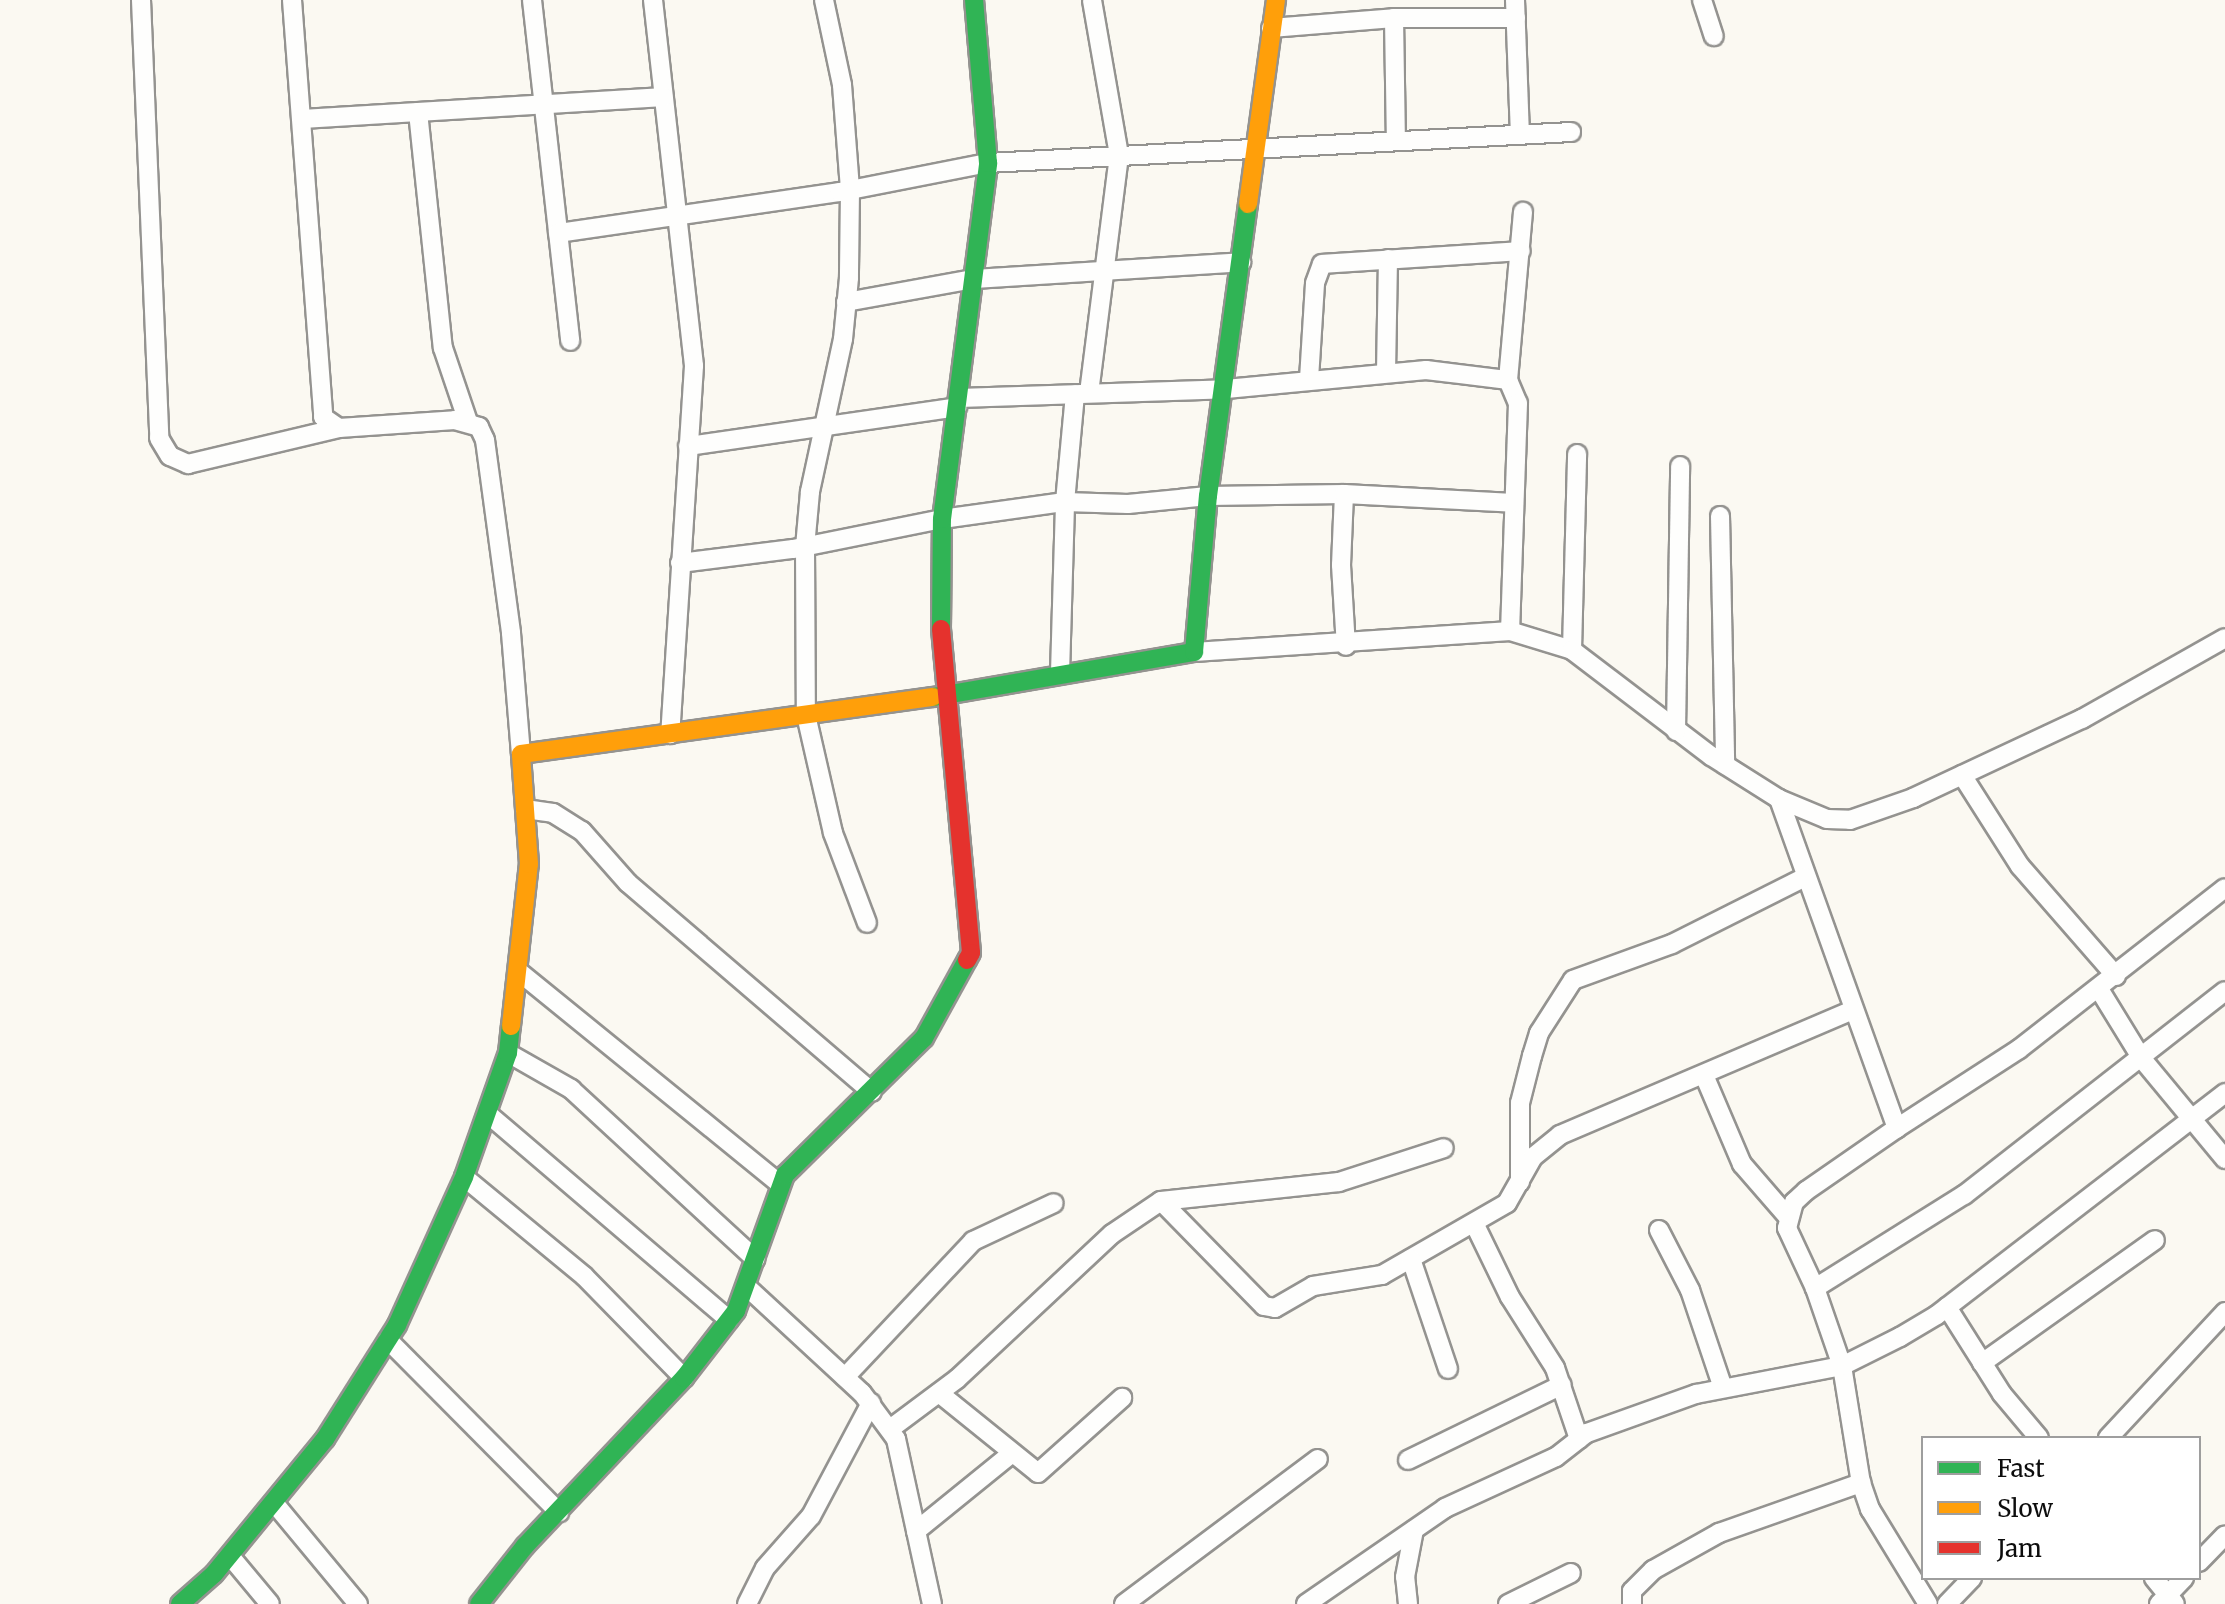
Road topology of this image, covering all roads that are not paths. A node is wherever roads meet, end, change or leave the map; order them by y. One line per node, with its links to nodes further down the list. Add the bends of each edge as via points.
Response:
1 (141, 0): 42 (street, via 159,438 170,456 188,464)
2 (292, 0): 17 (street)
3 (532, 0): 15 (street)
4 (653, 0): 14 (street)
5 (824, 0): 24 (street, via 842,85)
6 (974, 0): 23 (street)
7 (1092, 0): 22 (street)
8 (1276, 0): 12 (street)
9 (1702, 0): 13 (street)
10 (1515, 9): 11 (street); 19 (street)
11 (1394, 18): 12 (street); 20 (street)
12 (1271, 28): 21 (street)
13 (1714, 36)
14 (663, 97): 15 (street); 26 (street)
15 (542, 104): 16 (street); 27 (street)
16 (418, 112): 17 (street); 41 (street, via 443,348)
17 (303, 119): 42 (street, via 323,417)
18 (1571, 132): 19 (street)
19 (1520, 134): 20 (street)
20 (1396, 140): 21 (street)
21 (1254, 146): 22 (street); 30 (street)
22 (1119, 155): 23 (street); 31 (street)
23 (988, 163): 24 (street); 32 (street)
24 (850, 190): 26 (street); 33 (street)
25 (1523, 212): 28 (street)
26 (680, 213): 27 (street); 44 (street, via 694,366)
27 (558, 233): 34 (street)
28 (1521, 251): 29 (street); 37 (street)
29 (1388, 259): 35 (street); 36 (street, via 1331,262 1317,271)
30 (1241, 262): 31 (street); 38 (street)
31 (1104, 269): 32 (street); 39 (street)
32 (974, 279): 33 (street); 40 (street)
33 (846, 302): 43 (street)
34 (570, 341)
35 (1386, 373): 36 (street); 37 (street, via 1426,370)
36 (1309, 379): 38 (street)
37 (1508, 380): 50 (street, via 1518,403)
38 (1226, 389): 39 (street); 48 (street)
39 (1082, 394): 40 (street); 49 (street)
40 (958, 402): 43 (street); 52 (street)
41 (468, 422): 42 (street); 65 (street, via 485,440)
42 (339, 428)
43 (824, 430): 44 (street); 53 (street)
44 (688, 446): 54 (street)
45 (1577, 454): 58 (street)
46 (1680, 466): 63 (street)
47 (1344, 494): 48 (street); 50 (street); 57 (street)
48 (1208, 496): 49 (street, via 1128,504); 59 (street)
49 (1065, 502): 52 (street); 60 (street)
50 (1514, 503): 55 (street)
51 (1720, 516): 66 (street)
52 (942, 519): 53 (street); 61 (street, via 939,608)
53 (805, 547): 54 (street); 62 (street)
54 (680, 563): 64 (street)
55 (1510, 631): 57 (street); 58 (street)
56 (2225, 638): 67 (street, via 2082,719)
57 (1346, 646): 59 (street)
58 (1572, 650): 63 (street)
59 (1194, 652): 60 (street)
60 (1060, 673): 61 (street)
61 (944, 695): 62 (street); 81 (street, via 971,953 924,1038)
62 (806, 715): 64 (street); 72 (street, via 833,833)
63 (1676, 731): 66 (street)
64 (670, 734): 65 (street)
65 (521, 754): 69 (street)
66 (1725, 765): 68 (street)
67 (1962, 775): 68 (street, via 1850,820 1827,819); 74 (street, via 2020,866)
68 (1779, 799): 70 (street)
69 (525, 809): 73 (street, via 529,864); 81 (street, via 553,813 582,831 628,883)
70 (1805, 877): 77 (street); 90 (street, via 1672,944 1573,980 1539,1033 1532,1056 1520,1103)
71 (2225, 888): 74 (street)
72 (867, 923)
73 (518, 971): 78 (street); 89 (street)
74 (2116, 976): 75 (street)
75 (2099, 989): 79 (street); 85 (street, via 2019,1049)
76 (2225, 991): 79 (street)
77 (1853, 1010): 80 (street); 85 (street)
78 (508, 1053): 83 (street); 97 (street, via 571,1089)
79 (2142, 1059): 84 (street); 100 (street, via 1964,1195)
80 (1704, 1075): 90 (street, via 1560,1135 1533,1157); 93 (street, via 1742,1164)
81 (872, 1092): 89 (street)
82 (2225, 1093): 84 (street)
83 (488, 1114): 88 (street); 103 (street)
84 (2191, 1119): 87 (street); 101 (street)
85 (1897, 1128): 93 (street, via 1806,1191)
86 (1444, 1148): 91 (street, via 1339,1182)
87 (2225, 1159)
88 (464, 1177): 104 (street); 109 (street, via 584,1276)
89 (780, 1184): 97 (street)
90 (1520, 1184): 94 (street, via 1507,1203)
91 (1161, 1201): 98 (street, via 1270,1308 1313,1286 1382,1275); 112 (street, via 1080,1262)
92 (1054, 1203): 108 (street, via 973,1241)
93 (1787, 1216): 100 (street, via 1787,1228)
94 (1474, 1223): 98 (street); 110 (street)
95 (1659, 1230): 111 (street, via 1690,1290)
96 (2155, 1240): 105 (street)
97 (755, 1259): 99 (street)
98 (1411, 1259): 107 (street)
99 (747, 1287): 103 (street); 108 (street)
100 (1815, 1288): 106 (street)
101 (1947, 1307): 105 (street); 106 (street)
102 (2225, 1312): 117 (street)
103 (729, 1320): 109 (street)
104 (388, 1340): 123 (street, via 325,1439); 124 (street)
105 (1982, 1363): 116 (street)
106 (1842, 1366): 111 (street); 122 (street)
107 (1448, 1369)
108 (845, 1377): 114 (street)
109 (684, 1378): 124 (street)
110 (1562, 1385): 118 (street); 121 (street)
111 (1723, 1388): 118 (street)
112 (939, 1393): 115 (street); 119 (street)
113 (1122, 1398): 119 (street, via 1049,1468 1030,1471)
114 (871, 1403): 115 (street); 140 (street, via 811,1516 765,1568)
115 (890, 1429): 126 (street)
116 (2037, 1436)
117 (2110, 1436)
118 (1579, 1439): 125 (street, via 1556,1457 1445,1508)
119 (1010, 1455): 126 (street)
120 (1318, 1459): 142 (street)
121 (1408, 1460)
122 (1861, 1483): 135 (street, via 1719,1533 1653,1570 1632,1591); 146 (street, via 1870,1509)
123 (275, 1504): 128 (street); 138 (street)
124 (559, 1512): 139 (street)
125 (1414, 1530): 143 (street); 144 (street, via 1405,1577)
126 (916, 1531): 141 (street)
127 (2225, 1535): 129 (street)
128 (230, 1556): 136 (street); 137 (street)
129 (2201, 1560)
130 (1571, 1573): 145 (street)
131 (1970, 1580): 147 (street)
132 (2155, 1580): 134 (street)
133 (2183, 1580): 134 (street)
134 (2167, 1601)
135 (1630, 1603)
136 (180, 1604)
137 (270, 1604)
138 (358, 1604)
139 (479, 1604)
140 (747, 1604)
141 (932, 1604)
142 (1124, 1604)
143 (1306, 1604)
144 (1408, 1604)
145 (1508, 1604)
146 (1928, 1604)
147 (1947, 1604)

